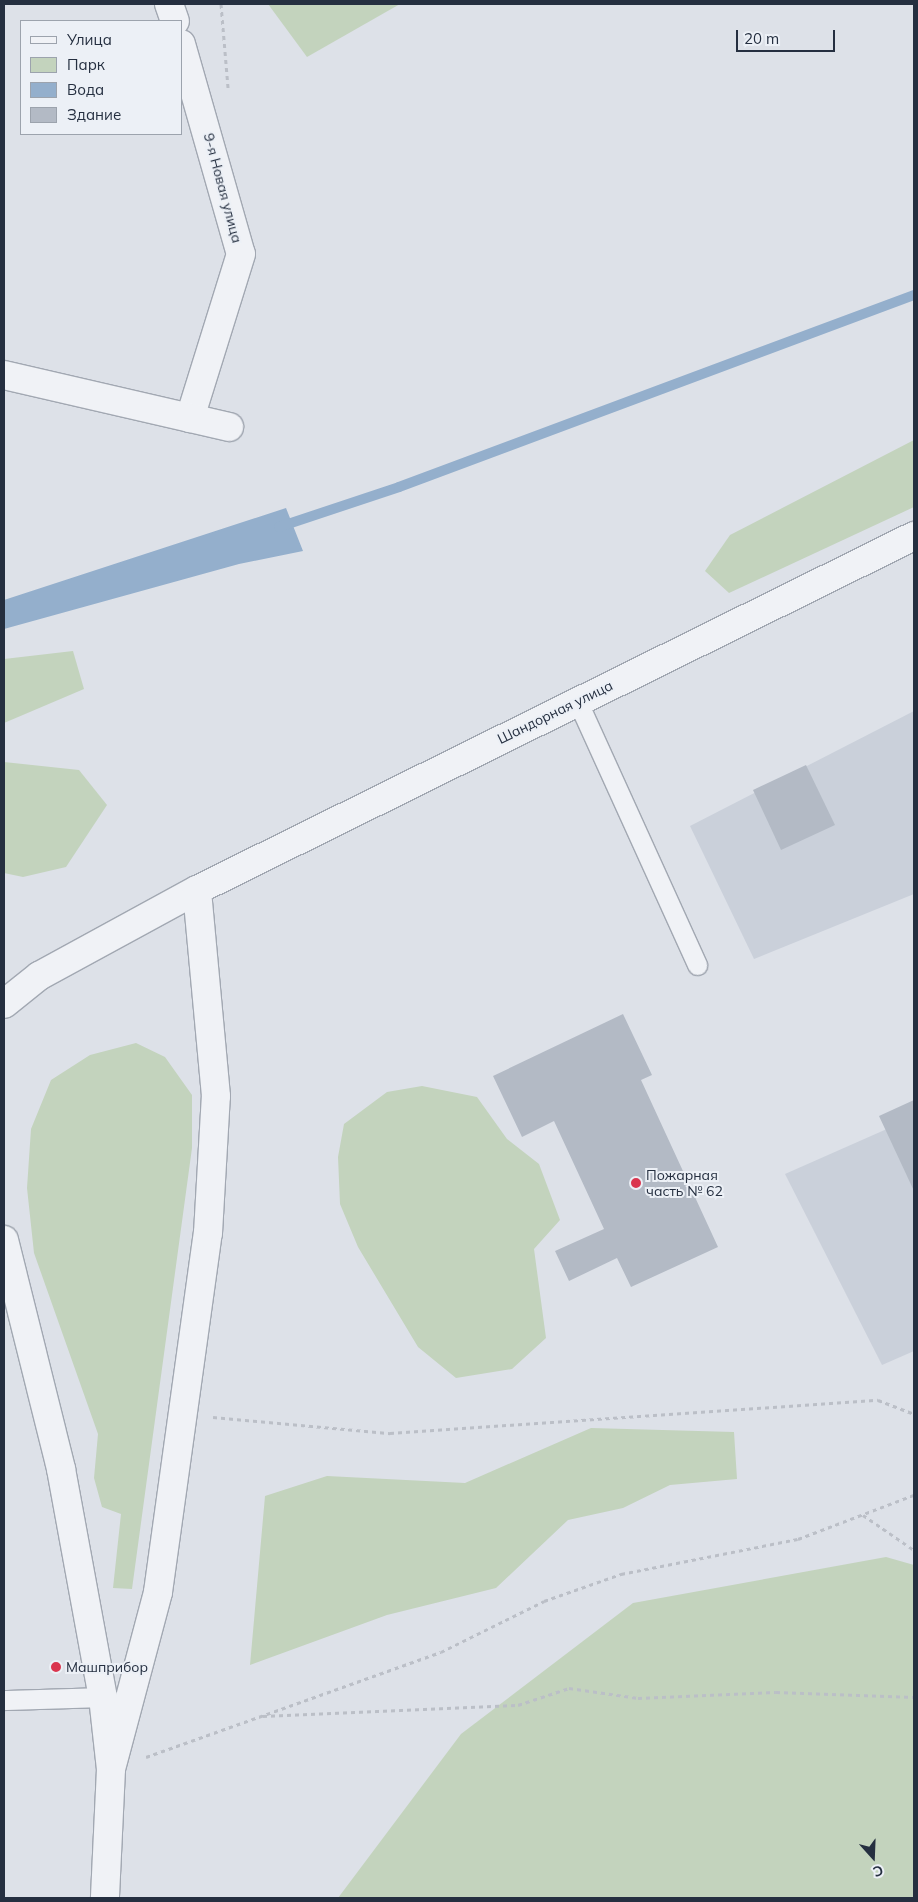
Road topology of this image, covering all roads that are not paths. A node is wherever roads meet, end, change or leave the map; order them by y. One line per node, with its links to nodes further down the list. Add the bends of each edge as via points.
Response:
1 (169, 4): 2 (street)
2 (174, 20)
3 (182, 48): 5 (street, 9-я Новая улица, via 241,254)
4 (4, 375): 5 (street)
5 (190, 418): 6 (street)
6 (229, 427)
7 (914, 536): 8 (street, Шандорная улица)
8 (577, 700): 9 (street, Шандорная улица); 10 (lane)
9 (197, 890): 11 (street, Шандорная улица, via 39,976); 15 (street, via 216,1096 216,1155 158,1592)
10 (697, 964)
11 (4, 1004)
12 (4, 1240): 13 (street, via 61,1469)
13 (103, 1697): 14 (lane); 15 (street)
14 (4, 1700)
15 (111, 1770): 16 (street)
16 (105, 1898)

